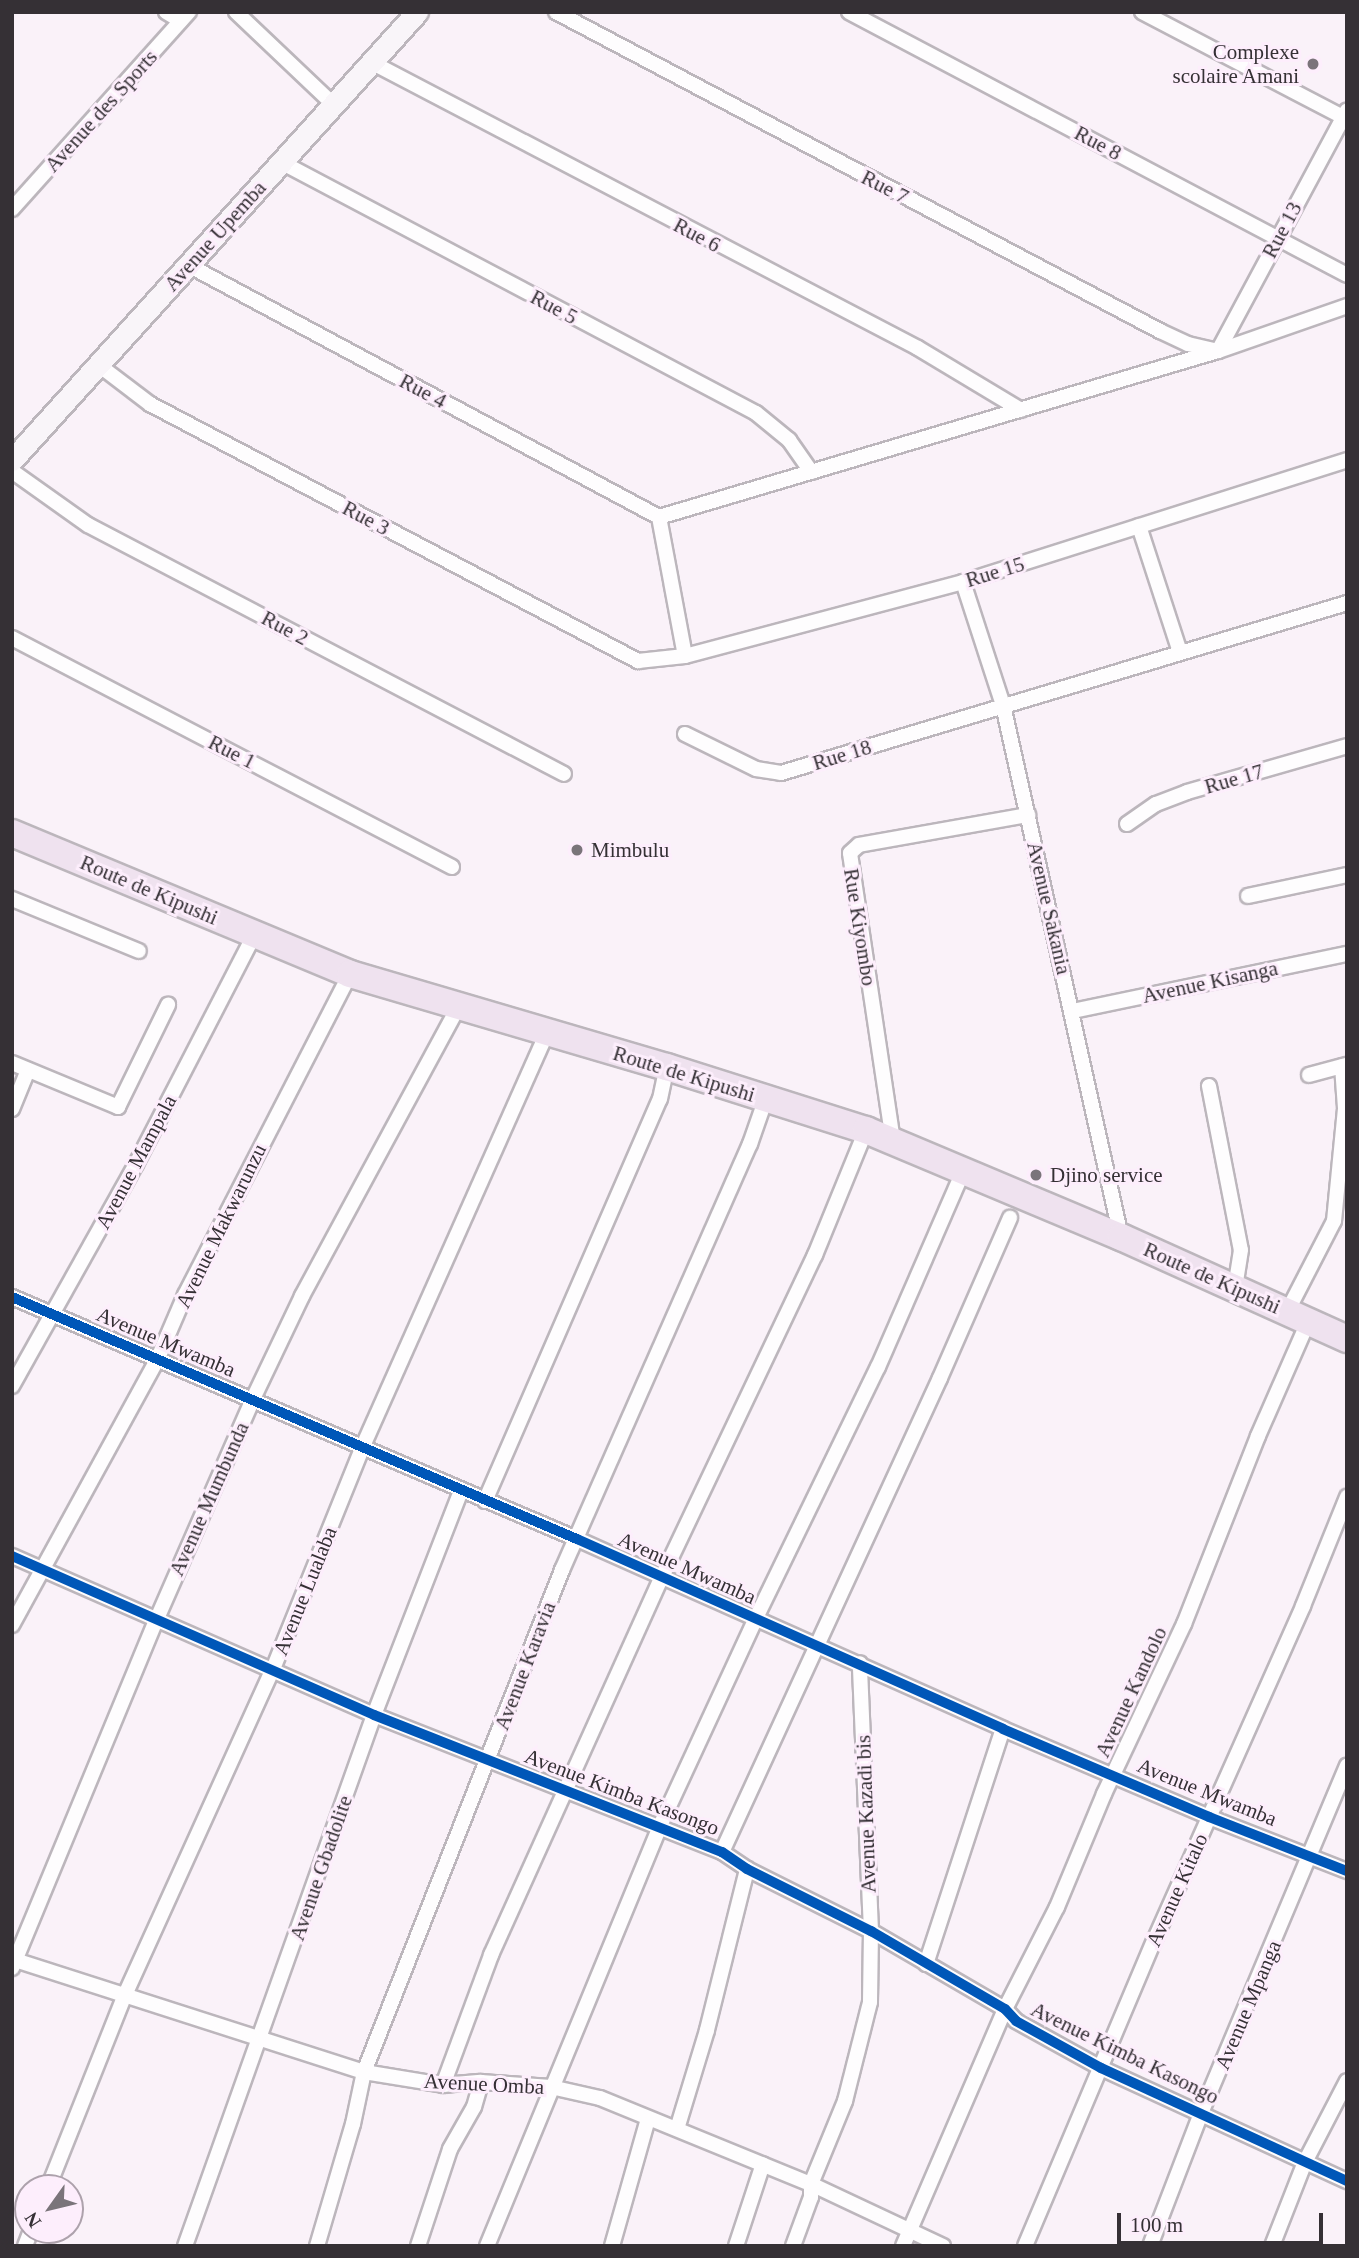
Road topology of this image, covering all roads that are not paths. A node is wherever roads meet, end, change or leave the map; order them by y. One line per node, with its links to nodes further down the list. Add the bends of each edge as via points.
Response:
1 (166, 12): 7 (street)
2 (236, 12): 9 (street)
3 (417, 12): 8 (street, Avenue Upemba)
4 (556, 12): 17 (street, Rue 7, via 1160,331)
5 (849, 12): 13 (street, Rue 8)
6 (1142, 12): 10 (street)
7 (185, 16): 12 (street, Avenue des Sports)
8 (371, 62): 9 (street, Avenue Upemba); 19 (street, Rue 6, via 918,348)
9 (333, 104): 11 (street, Avenue Upemba)
10 (1345, 113): 13 (street, Rue 13)
11 (281, 162): 14 (street, Avenue Upemba); 23 (street, Rue 5, via 756,413 789,440)
12 (12, 209)
13 (1278, 237): 15 (street, Rue 8); 17 (street, Rue 13)
14 (188, 265): 18 (street, Avenue Upemba); 24 (street, Rue 4)
15 (1347, 275)
16 (1347, 306): 17 (street)
17 (1218, 351): 19 (street)
18 (100, 366): 20 (street, Avenue Upemba); 31 (street, Rue 3, via 150,404)
19 (1021, 410): 23 (street)
20 (12, 460)
21 (1347, 460): 25 (street, Rue 15)
22 (12, 471): 35 (street, Rue 2, via 88,525)
23 (811, 471): 24 (street)
24 (659, 517): 30 (street)
25 (1139, 526): 26 (street, Rue 15); 29 (street)
26 (963, 582): 30 (street, Rue 15); 32 (street, Avenue Sakania)
27 (1347, 603): 29 (street, Rue 18)
28 (12, 638): 39 (street, Rue 1)
29 (1180, 652): 32 (street, Rue 18)
30 (685, 656): 31 (street, Rue 15)
31 (638, 661)
32 (1003, 705): 33 (street, Rue 18, via 774,774); 36 (street, Avenue Sakania)
33 (685, 734)
34 (1347, 746): 37 (street, Rue 17, via 1187,792 1156,804)
35 (564, 774)
36 (1028, 815): 49 (street, Avenue Sakania); 60 (street, Rue Kiyombo, via 859,845 850,853)
37 (1127, 824)
38 (12, 833): 43 (highway, Route de Kipushi)
39 (452, 867)
40 (1347, 875): 41 (street)
41 (1248, 897)
42 (12, 899): 44 (street)
43 (254, 935): 46 (highway, Route de Kipushi); 66 (street, Avenue Mampala)
44 (139, 951)
45 (1347, 954): 49 (street, Avenue Kisanga)
46 (350, 974): 48 (highway, Route de Kipushi); 69 (street, Avenue Makwarunzu, via 197,1270)
47 (168, 1005): 54 (street, via 118,1107)
48 (458, 1008): 50 (highway, Route de Kipushi); 71 (street, Avenue Mumbunda, via 302,1296)
49 (1073, 1011): 63 (street, Avenue Sakania)
50 (547, 1033): 53 (highway, Route de Kipushi); 72 (street, Avenue Lualaba)
51 (12, 1063): 54 (street)
52 (1344, 1066): 55 (street); 67 (street, Avenue Kandolo, via 1345,1108 1334,1221)
53 (667, 1067): 57 (highway, Route de Kipushi); 75 (street, via 660,1099)
54 (28, 1070): 58 (street)
55 (1309, 1075)
56 (1209, 1086): 64 (street, via 1241,1250)
57 (766, 1098): 59 (highway, Route de Kipushi); 76 (street, Avenue Karavia)
58 (12, 1109)
59 (866, 1130): 60 (highway, Route de Kipushi); 79 (street, via 815,1255)
60 (893, 1141): 61 (highway, Route de Kipushi)
61 (964, 1169): 63 (highway, Route de Kipushi); 80 (street, via 878,1367)
62 (1010, 1218): 83 (street)
63 (1121, 1237): 64 (highway, Route de Kipushi)
64 (1235, 1288): 67 (highway, Route de Kipushi)
65 (12, 1297): 66 (street, Avenue Mwamba)
66 (53, 1315): 69 (street, Avenue Mwamba); 70 (street, Avenue Mampala)
67 (1298, 1316): 68 (highway, Route de Kipushi); 90 (street, Avenue Kandolo, via 1258,1436 1184,1624)
68 (1347, 1339)
69 (158, 1357): 71 (street, Avenue Mwamba); 78 (street, Avenue Makwarunzu)
70 (12, 1386)
71 (252, 1401): 72 (street, Avenue Mwamba); 81 (street, Avenue Mumbunda)
72 (363, 1446): 73 (street, Avenue Mwamba); 85 (street, Avenue Lualaba)
73 (461, 1491): 75 (street, Avenue Mwamba); 86 (street, Avenue Gbadolite)
74 (1347, 1497): 92 (street, Avenue Kitalo)
75 (485, 1501): 76 (street, Avenue Mwamba)
76 (577, 1539): 79 (street, Avenue Mwamba); 88 (street, Avenue Karavia)
77 (12, 1556): 78 (street, Avenue Kimba Kasongo)
78 (44, 1570): 81 (street, Avenue Kimba Kasongo); 82 (street, Avenue Makwarunzu)
79 (661, 1579): 80 (street, Avenue Mwamba); 91 (street)
80 (755, 1620): 83 (street, Avenue Mwamba); 93 (street)
81 (156, 1621): 85 (street, Avenue Kimba Kasongo); 99 (street, Avenue Mumbunda)
82 (12, 1625)
83 (815, 1644): 84 (street, Avenue Mwamba); 94 (street)
84 (860, 1663): 87 (street, Avenue Mwamba); 98 (street, Avenue Kazadi bis)
85 (273, 1669): 86 (street, Avenue Kimba Kasongo); 101 (street, Avenue Lualaba)
86 (374, 1715): 88 (street, Avenue Kimba Kasongo); 103 (street, Avenue Gbadolite)
87 (1003, 1729): 90 (street, Avenue Mwamba); 100 (street)
88 (488, 1760): 91 (street, Avenue Kimba Kasongo); 105 (street, Avenue Karavia)
89 (1347, 1765): 95 (street, Avenue Mpanga)
90 (1114, 1775): 92 (street, Avenue Mwamba); 102 (street, Avenue Kandolo, via 1058,1908)
91 (567, 1790): 93 (street, Avenue Kimba Kasongo); 108 (street, via 491,1955)
92 (1209, 1817): 95 (street, Avenue Mwamba); 104 (street, Avenue Kitalo)
93 (659, 1828): 94 (street, Avenue Kimba Kasongo); 109 (street)
94 (722, 1852): 96 (street, Avenue Kimba Kasongo)
95 (1311, 1855): 97 (street, Avenue Mwamba); 110 (street, Avenue Mpanga)
96 (747, 1869): 98 (street, Avenue Kimba Kasongo); 112 (street)
97 (1347, 1871)
98 (871, 1931): 100 (street, Avenue Kimba Kasongo); 117 (street, Avenue Kazadi bis, via 870,2002 862,2042 845,2101)
99 (13, 1962): 101 (street, Avenue Omba)
100 (926, 1964): 102 (street, Avenue Kimba Kasongo)
101 (124, 1997): 103 (street, Avenue Omba); 115 (street, Avenue Lualaba)
102 (1005, 2009): 104 (street, Avenue Kimba Kasongo, via 1016,2021); 118 (street, Avenue Kandolo)
103 (257, 2040): 105 (street, Avenue Omba); 119 (street, Avenue Gbadolite)
104 (1101, 2068): 110 (street, Avenue Kimba Kasongo); 128 (street, Avenue Kitalo)
105 (364, 2072): 108 (street, Avenue Omba); 120 (street, Avenue Karavia)
106 (1347, 2081): 113 (street)
107 (481, 2082): 108 (street, Avenue Omba); 109 (street, Avenue Omba); 121 (street, via 474,2107 450,2149)
108 (443, 2085)
109 (551, 2087): 111 (street, Avenue Omba, via 600,2098); 122 (street)
110 (1201, 2113): 113 (street, Avenue Kimba Kasongo); 129 (street, Avenue Mpanga)
111 (648, 2119): 112 (street, Avenue Omba); 123 (street)
112 (677, 2129): 114 (street, Avenue Omba)
113 (1305, 2162): 116 (street, Avenue Kimba Kasongo); 130 (street)
114 (763, 2164): 117 (street, Avenue Omba); 124 (street)
115 (54, 2174)
116 (1347, 2181)
117 (811, 2184): 118 (street, Avenue Omba); 125 (street, Avenue Kazadi bis, via 811,2197)
118 (909, 2229): 126 (street, Avenue Kandolo); 127 (street, Avenue Omba)
119 (185, 2246)
120 (317, 2246)
121 (418, 2246)
122 (486, 2246)
123 (612, 2246)
124 (736, 2246)
125 (793, 2246)
126 (902, 2246)
127 (943, 2246)
128 (1025, 2246)
129 (1150, 2246)
130 (1272, 2246)

